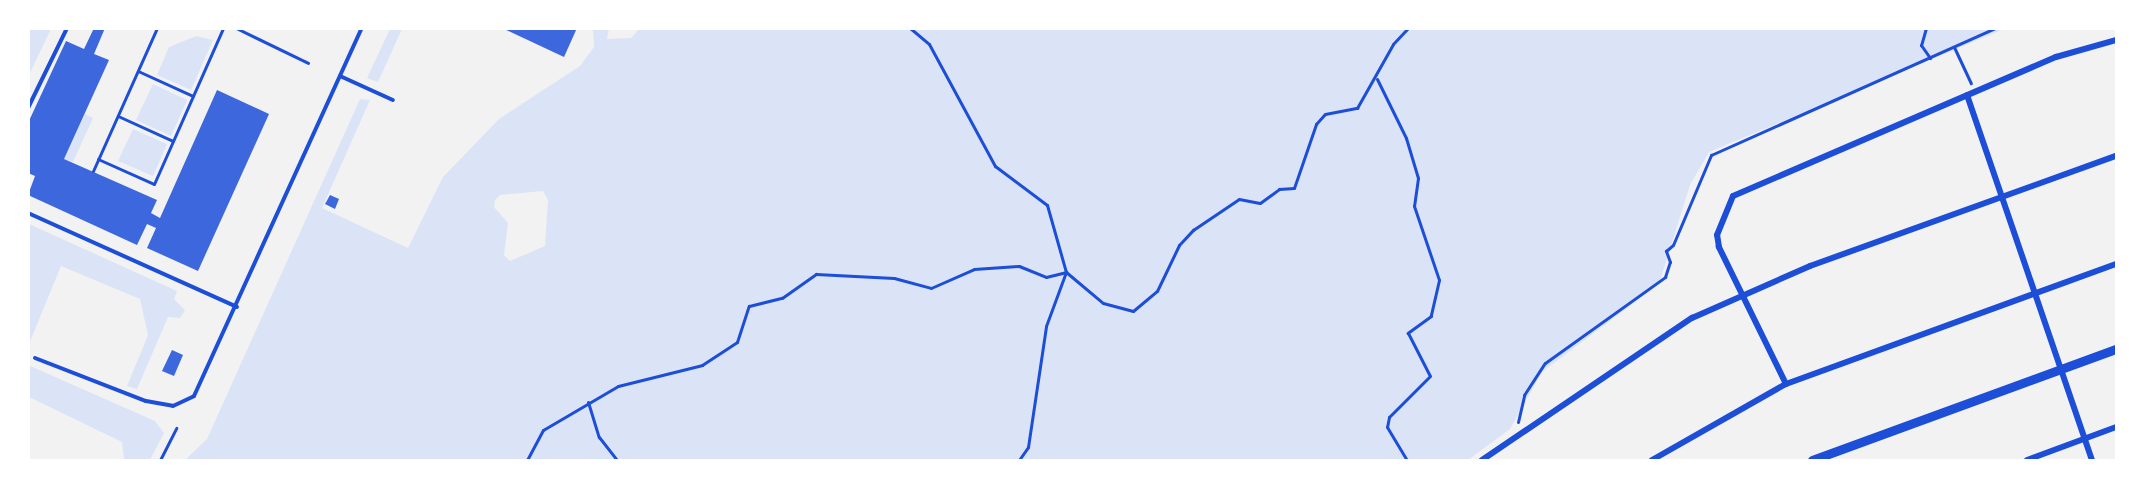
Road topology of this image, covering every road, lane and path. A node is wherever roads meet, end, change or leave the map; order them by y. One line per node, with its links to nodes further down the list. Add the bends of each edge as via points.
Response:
1 (67, 28): 20 (lane)
2 (157, 28): 13 (path)
3 (223, 28): 18 (path)
4 (236, 28): 12 (path)
5 (362, 28): 14 (lane)
6 (910, 28): 29 (path, via 929,44 995,166 1047,205)
7 (1408, 28): 15 (path, via 1393,44)
8 (1926, 28): 11 (path, via 1921,45)
9 (2116, 40): 16 (street, via 2056,57)
10 (1954, 47): 16 (path)
11 (1930, 58)
12 (308, 63)
13 (138, 71): 18 (path); 21 (path)
14 (340, 76): 19 (lane); 32 (lane)
15 (1377, 79): 29 (path, via 1357,108 1325,114 1316,124 1294,188 1279,189 1260,203 1239,199 1193,230 1142,308 1133,311 1103,303); 45 (path, via 1406,138 1418,178 1414,206 1439,280 1431,316 1408,333 1430,376 1389,417 1387,427)
16 (1974, 92): 17 (street)
17 (1967, 95): 26 (street); 30 (street, via 1733,195 1717,235)
18 (193, 96): 22 (path)
19 (393, 100)
20 (28, 108)
21 (118, 116): 22 (path); 24 (path)
22 (173, 141): 24 (path, via 154,184)
23 (2116, 156): 26 (street)
24 (98, 159): 25 (path)
25 (93, 171)
26 (2003, 194): 30 (street); 31 (street)
27 (28, 213): 32 (lane)
28 (2116, 264): 31 (street)
29 (1066, 272): 37 (path, via 1046,277 1018,266 974,269 931,288 894,278 816,274 782,298 749,306 737,342 702,364 618,386); 44 (path, via 1046,326 1028,447)
30 (1743, 295): 36 (street); 46 (street, via 1692,318 1587,384)
31 (2034, 295): 35 (street); 36 (street)
32 (237, 307): 34 (lane, via 204,381 194,396 173,406 133,398)
33 (2116, 349): 35 (street)
34 (35, 358)
35 (2058, 369): 40 (street); 48 (street)
36 (1785, 384): 47 (street)
37 (588, 402): 42 (path, via 543,430); 43 (path, via 599,437)
38 (2116, 427): 40 (street)
39 (176, 428): 41 (path)
40 (2084, 440): 49 (street); 50 (street)
41 (160, 460)
42 (527, 460)
43 (617, 460)
44 (1018, 460)
45 (1407, 460)
46 (1482, 460)
47 (1652, 460)
48 (1812, 460)
49 (2027, 460)
50 (2092, 460)

